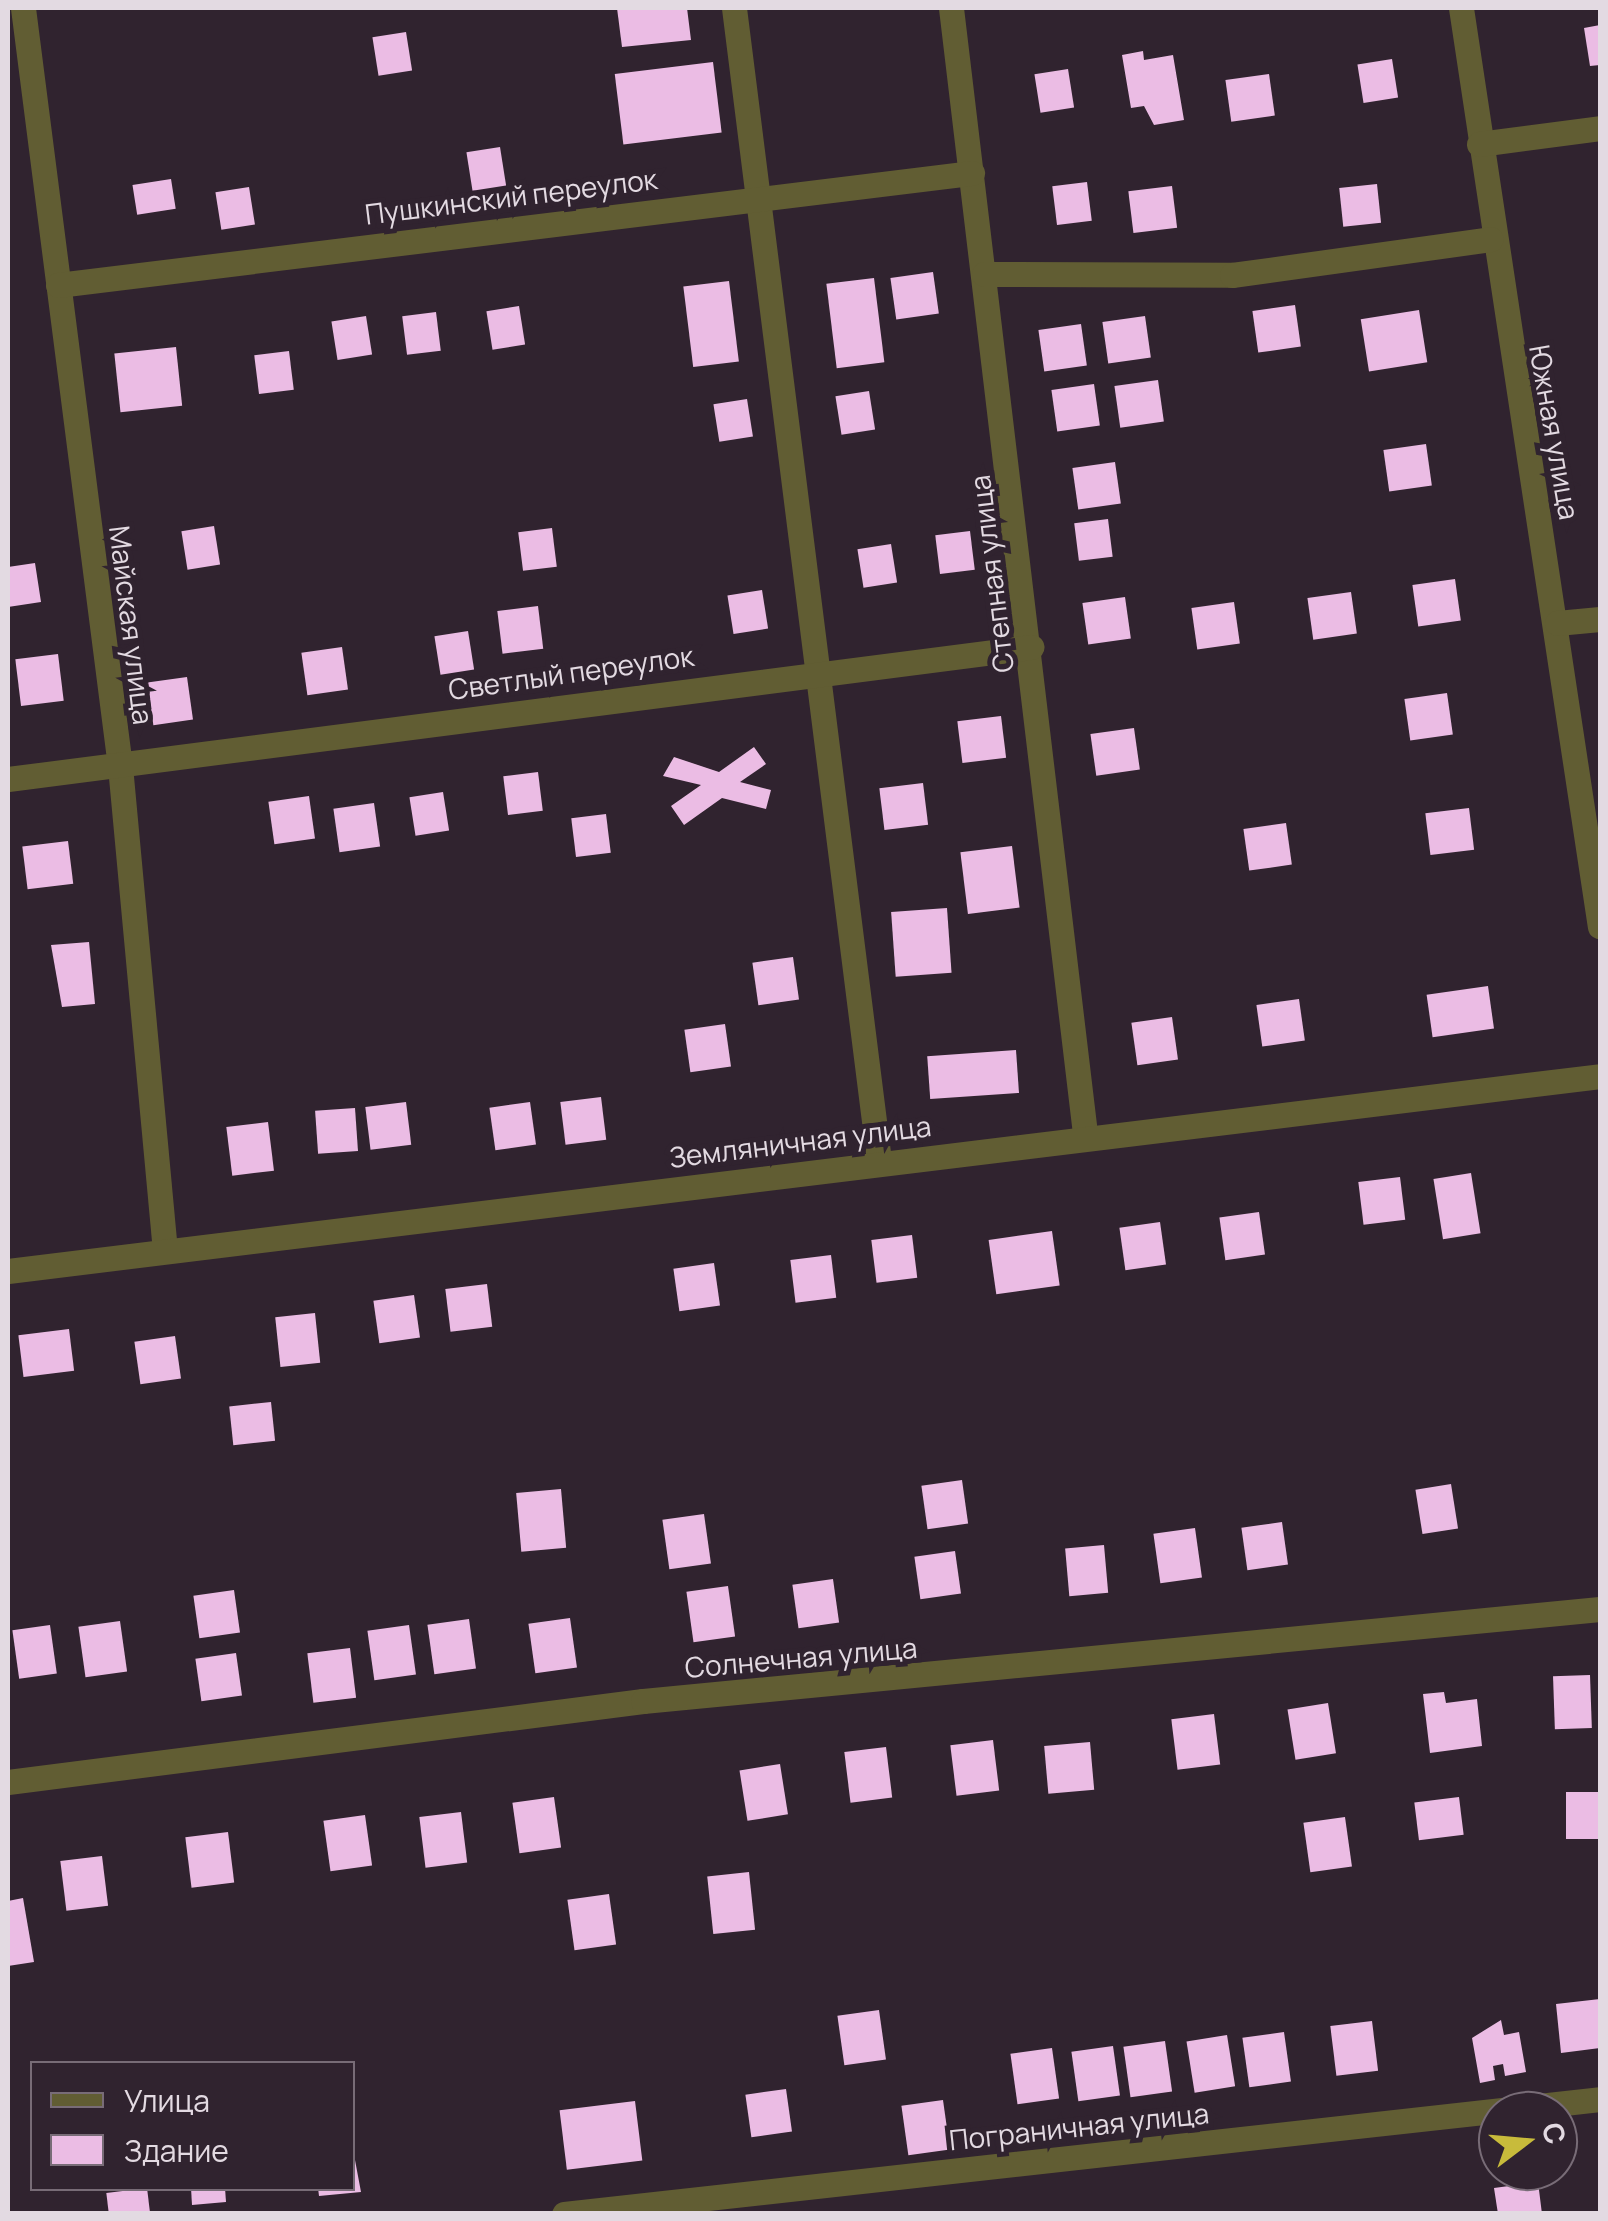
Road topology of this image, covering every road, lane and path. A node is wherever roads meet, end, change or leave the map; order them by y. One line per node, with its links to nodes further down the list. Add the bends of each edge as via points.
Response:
1 (22, 8): 11 (street, Майская улица)
2 (734, 8): 8 (street)
3 (951, 8): 7 (street, Степная улица)
4 (1461, 8): 6 (street, Южная улица)
5 (1600, 128): 6 (street)
6 (1479, 144): 9 (street, Южная улица)
7 (972, 173): 8 (street, Пушкинский переулок); 10 (street, Степная улица)
8 (754, 195): 11 (street, Пушкинский переулок); 15 (street)
9 (1491, 239): 10 (street, via 1232,275); 13 (street, Южная улица)
10 (984, 274): 14 (street, Степная улица)
11 (58, 285): 16 (street, Майская улица)
12 (1600, 619): 13 (street)
13 (1557, 624): 18 (street, Южная улица)
14 (1032, 646): 15 (street, Светлый переулок); 20 (street, Степная улица)
15 (821, 668): 16 (street, Светлый переулок); 21 (street)
16 (120, 766): 17 (street, Светлый переулок); 22 (street, Майская улица)
17 (8, 779)
18 (1600, 926)
19 (1600, 1076): 20 (street, Земляничная улица)
20 (1085, 1134): 21 (street, Земляничная улица)
21 (879, 1161): 22 (street, Земляничная улица)
22 (166, 1252): 23 (street, Земляничная улица)
23 (8, 1271)
24 (1600, 1609): 25 (street, Солнечная улица, via 643,1701)
25 (8, 1782)
26 (1600, 2100): 27 (street, Пограничная улица)
27 (564, 2214)

